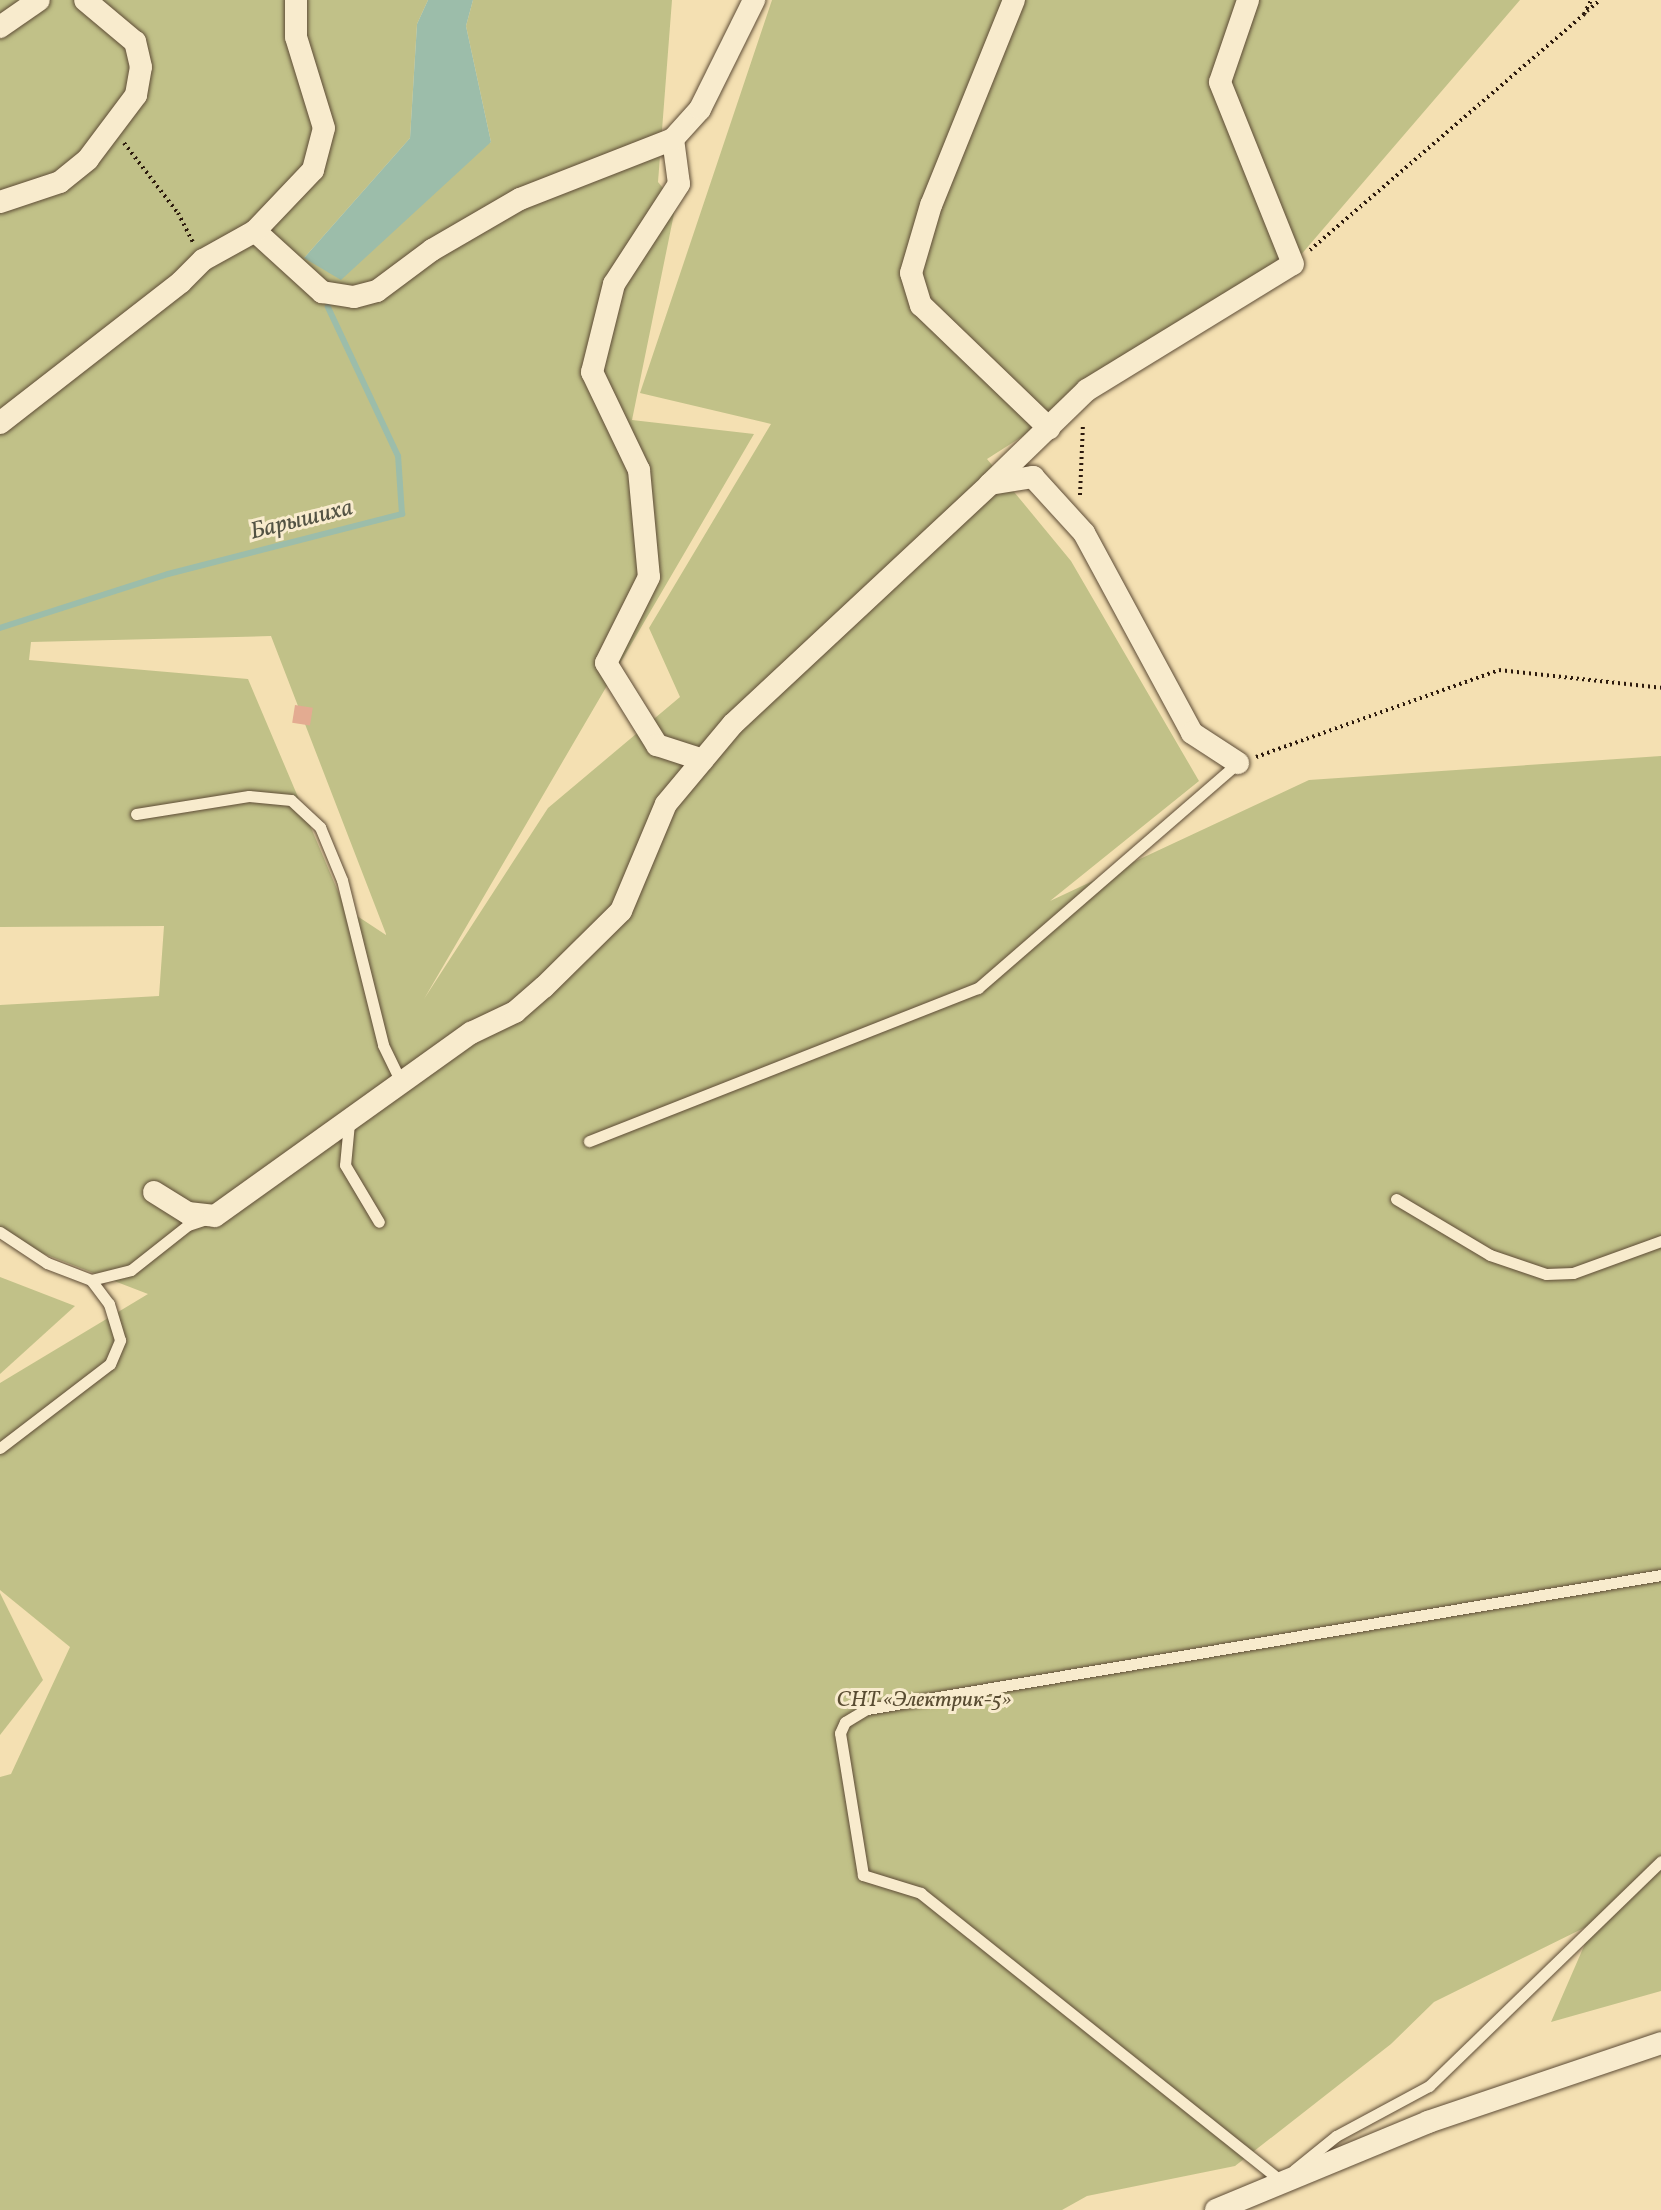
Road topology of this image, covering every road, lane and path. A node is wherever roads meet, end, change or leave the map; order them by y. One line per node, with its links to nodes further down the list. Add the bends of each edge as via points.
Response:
1 (39, 0): 10 (street)
2 (85, 0): 11 (street, via 135,42 139,53 136,95)
3 (296, 0): 14 (street, via 296,37 324,128 322,147 313,170)
4 (754, 0): 12 (street, via 700,109)
5 (1014, 0): 19 (street, via 931,205 911,273 921,305)
6 (1248, 0): 16 (street, via 1220,82)
7 (1591, 0): 9 (path)
8 (1600, 0): 9 (path)
9 (1584, 14): 16 (path)
10 (0, 27)
11 (113, 130): 13 (street, via 60,182); 15 (path, via 178,213)
12 (673, 139): 14 (street, via 520,199 432,250 377,291 354,297 322,292); 24 (street, via 679,184 614,284 592,372 639,470 649,577 606,663 657,745)
13 (0, 202)
14 (255, 231): 15 (street)
15 (203, 260): 18 (street)
16 (1293, 264): 17 (street)
17 (1087, 390): 19 (street); 22 (path, via 1079,493)
18 (0, 423)
19 (1041, 435): 20 (street); 21 (street)
20 (1033, 477): 21 (street); 22 (street)
21 (990, 484): 24 (street, via 733,724)
22 (1084, 533): 25 (street, via 1192,733)
23 (1661, 688): 25 (path, via 1499,670)
24 (703, 760): 27 (street, via 666,804 621,911 515,1012 471,1033)
25 (1238, 763): 29 (lane, via 978,988)
26 (136, 814): 27 (lane, via 249,796 291,800 320,827 342,880 383,1045)
27 (401, 1082): 28 (street)
28 (349, 1123): 32 (street); 33 (lane, via 345,1165)
29 (589, 1141)
30 (154, 1192): 32 (street, via 188,1213)
31 (1396, 1199): 35 (lane, via 1490,1255 1546,1274 1573,1273)
32 (215, 1216): 36 (lane, via 188,1225 131,1270)
33 (379, 1222)
34 (0, 1232): 36 (lane, via 47,1263)
35 (1661, 1241)
36 (91, 1280): 37 (lane, via 109,1304 120,1340 110,1364)
37 (0, 1448)
38 (1661, 1575): 41 (lane, via 867,1709 845,1722 840,1733 863,1875 921,1893)
39 (1661, 1861): 41 (lane, via 1429,2086 1336,2136)
40 (1661, 2043): 41 (street, via 1428,2122)
41 (1279, 2182): 42 (street)
42 (1216, 2210)

